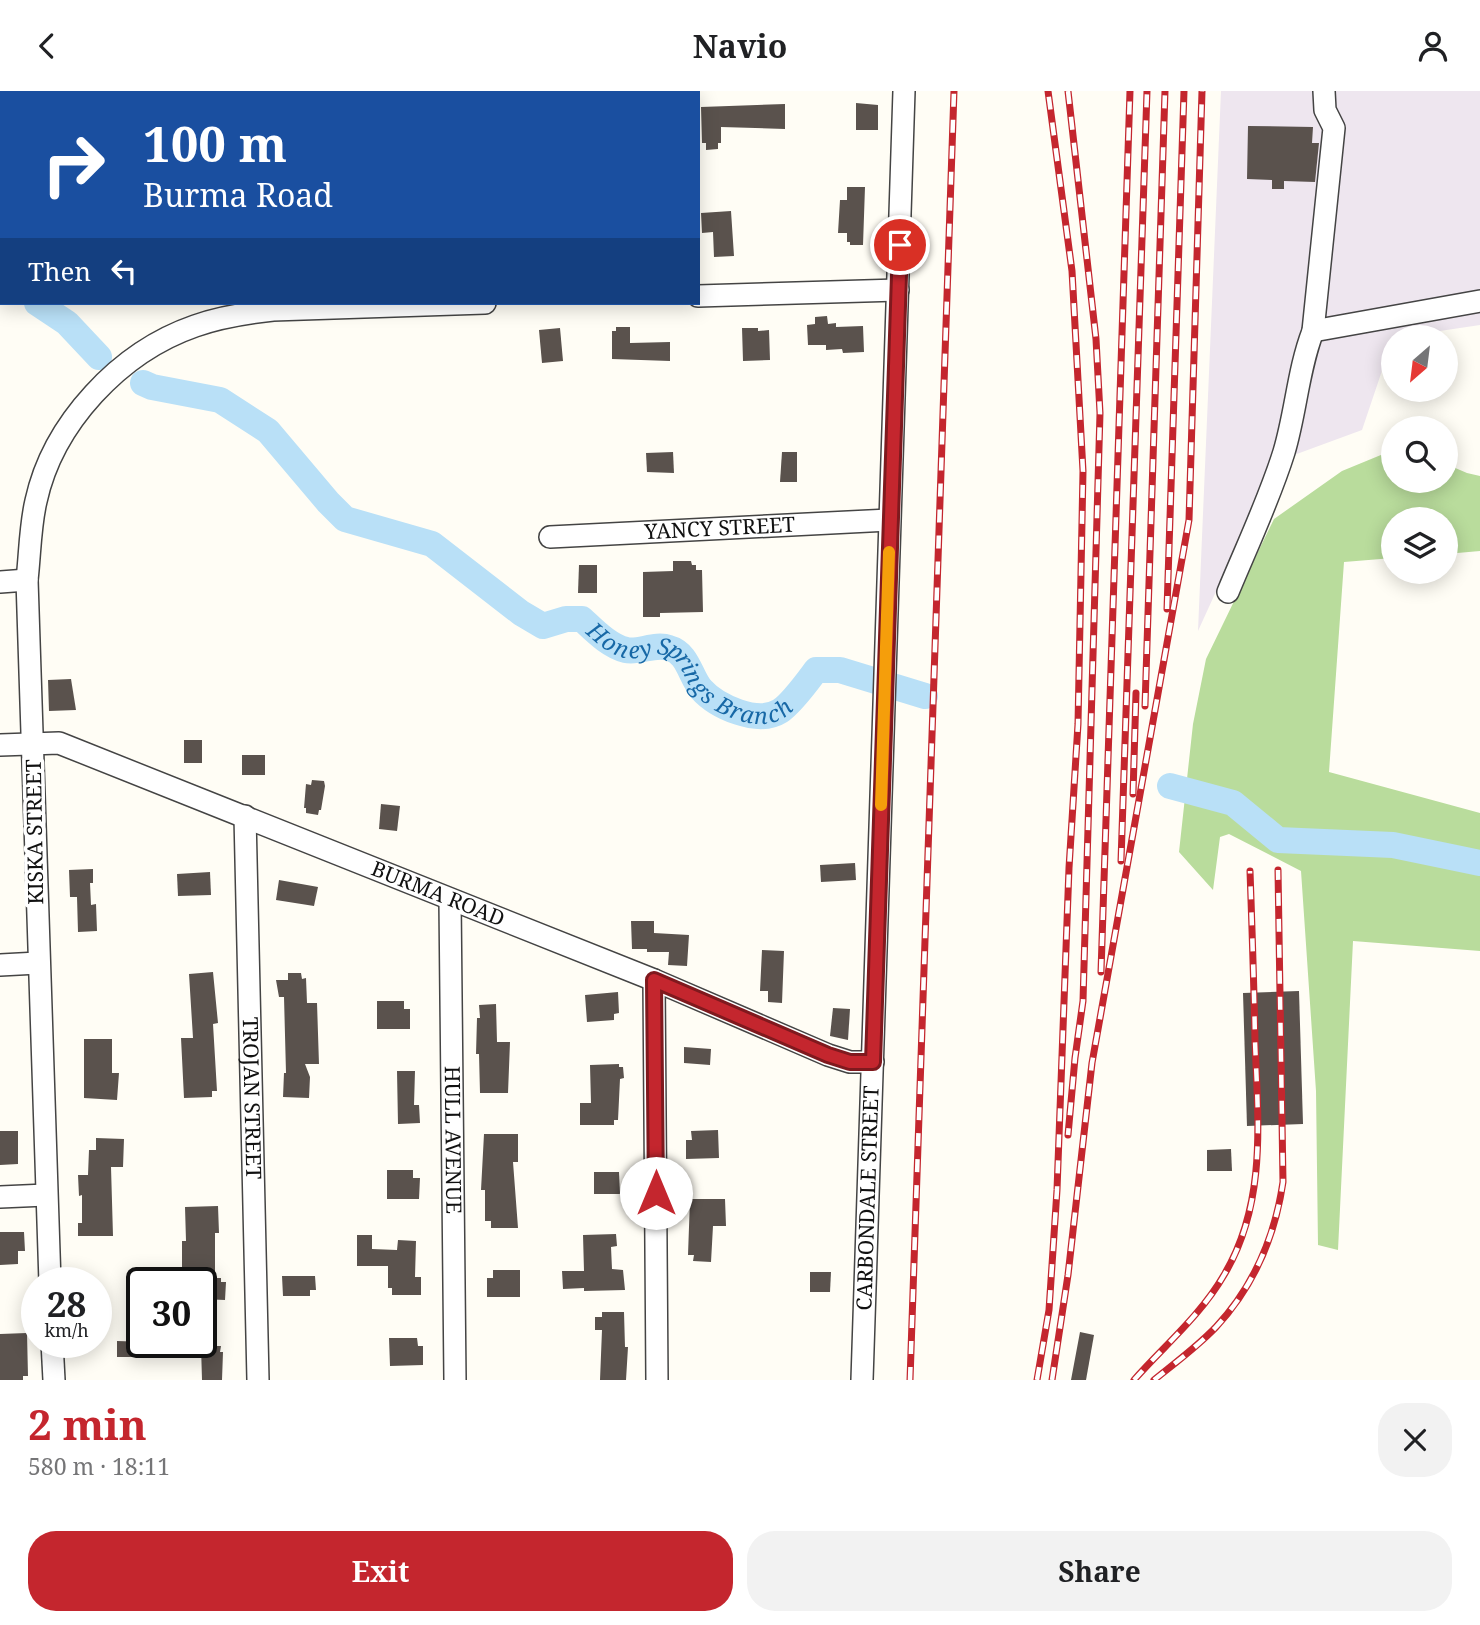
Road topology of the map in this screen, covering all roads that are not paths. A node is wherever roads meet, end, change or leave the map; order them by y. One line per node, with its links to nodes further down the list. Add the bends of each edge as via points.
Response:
1 (904, 91): 3 (street, CARBONDALE STREET)
2 (1324, 91): 7 (street, via 1325,110 1334,128)
3 (898, 290): 4 (street); 8 (street, CARBONDALE STREET)
4 (700, 296)
5 (1480, 302): 7 (street)
6 (373, 305): 10 (street, KISKA STREET, via 242,313 193,326 150,347 116,372 71,423 42,479 35,502)
7 (1312, 331): 12 (street, via 1285,449)
8 (889, 520): 9 (street, YANCY STREET); 20 (street, CARBONDALE STREET)
9 (550, 537)
10 (27, 580): 11 (street); 13 (street, KISKA STREET)
11 (0, 582)
12 (1228, 592)
13 (33, 743): 14 (street, BURMA ROAD); 15 (street, BURMA ROAD, via 59,743); 17 (street, KISKA STREET)
14 (0, 745)
15 (245, 816): 16 (street, BURMA ROAD); 26 (street, TROJAN STREET)
16 (450, 900): 19 (street, BURMA ROAD); 27 (street, HULL AVENUE)
17 (38, 963): 18 (street); 21 (street, KISKA STREET)
18 (0, 965)
19 (654, 980): 20 (street, BURMA ROAD, via 828,1055 850,1062); 28 (street)
20 (873, 1062): 29 (street, CARBONDALE STREET)
21 (46, 1195): 22 (street); 23 (street, KISKA STREET)
22 (0, 1198)
23 (49, 1267)
24 (53, 1358): 25 (street)
25 (54, 1380)
26 (258, 1380)
27 (455, 1380)
28 (657, 1380)
29 (862, 1380)

